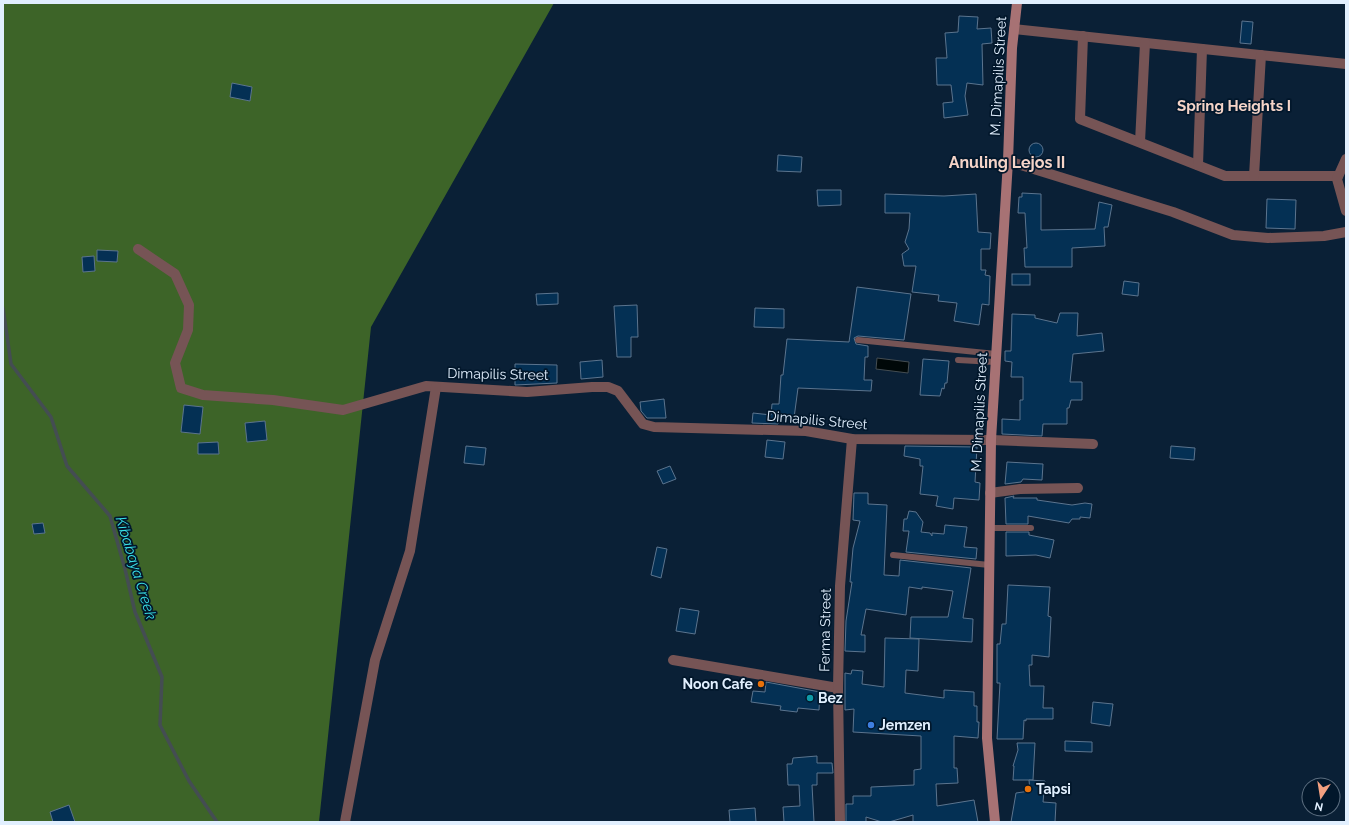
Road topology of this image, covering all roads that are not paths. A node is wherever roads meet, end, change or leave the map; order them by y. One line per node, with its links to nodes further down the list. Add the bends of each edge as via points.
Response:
1 (1017, 3): 2 (main road, M. Dimapilis Street)
2 (1014, 29): 3 (street); 10 (main road, M. Dimapilis Street)
3 (1083, 36): 4 (street); 8 (street, via 1080,119)
4 (1145, 43): 5 (street); 8 (street)
5 (1202, 48): 6 (street); 11 (street)
6 (1261, 55): 7 (street); 12 (street)
7 (1346, 64)
8 (1140, 142): 11 (street)
9 (1346, 159): 13 (street)
10 (1008, 161): 15 (street, via 1173,212 1233,235 1268,238 1324,236); 18 (main road, M. Dimapilis Street)
11 (1198, 165): 12 (street, via 1225,176)
12 (1254, 176): 13 (street)
13 (1338, 176): 14 (street)
14 (1346, 211)
15 (1346, 232)
16 (138, 248): 20 (street, Dimapilis Street, via 174,274 189,304 188,330 175,363 181,388 204,394 343,410 426,386)
17 (858, 340): 18 (lane)
18 (995, 358): 19 (lane); 22 (main road, M. Dimapilis Street)
19 (958, 360)
20 (436, 387): 21 (street, Dimapilis Street, via 527,392 608,387 618,391 643,424 654,427 806,431); 32 (street, via 410,551 375,660)
21 (852, 439): 22 (street, Dimapilis Street); 31 (street, Ferma Street, via 840,586)
22 (991, 440): 23 (street, Dimapilis Street); 25 (main road, M. Dimapilis Street)
23 (1093, 444)
24 (1078, 488): 25 (street, via 1020,489)
25 (990, 493): 26 (main road, M. Dimapilis Street)
26 (989, 528): 27 (lane); 29 (main road, M. Dimapilis Street)
27 (1031, 528)
28 (893, 556): 29 (lane)
29 (989, 565): 34 (main road, M. Dimapilis Street, via 987,738)
30 (673, 660): 31 (street)
31 (838, 688): 33 (street, Ferma Street)
32 (345, 822)
33 (840, 822)
34 (995, 822)

